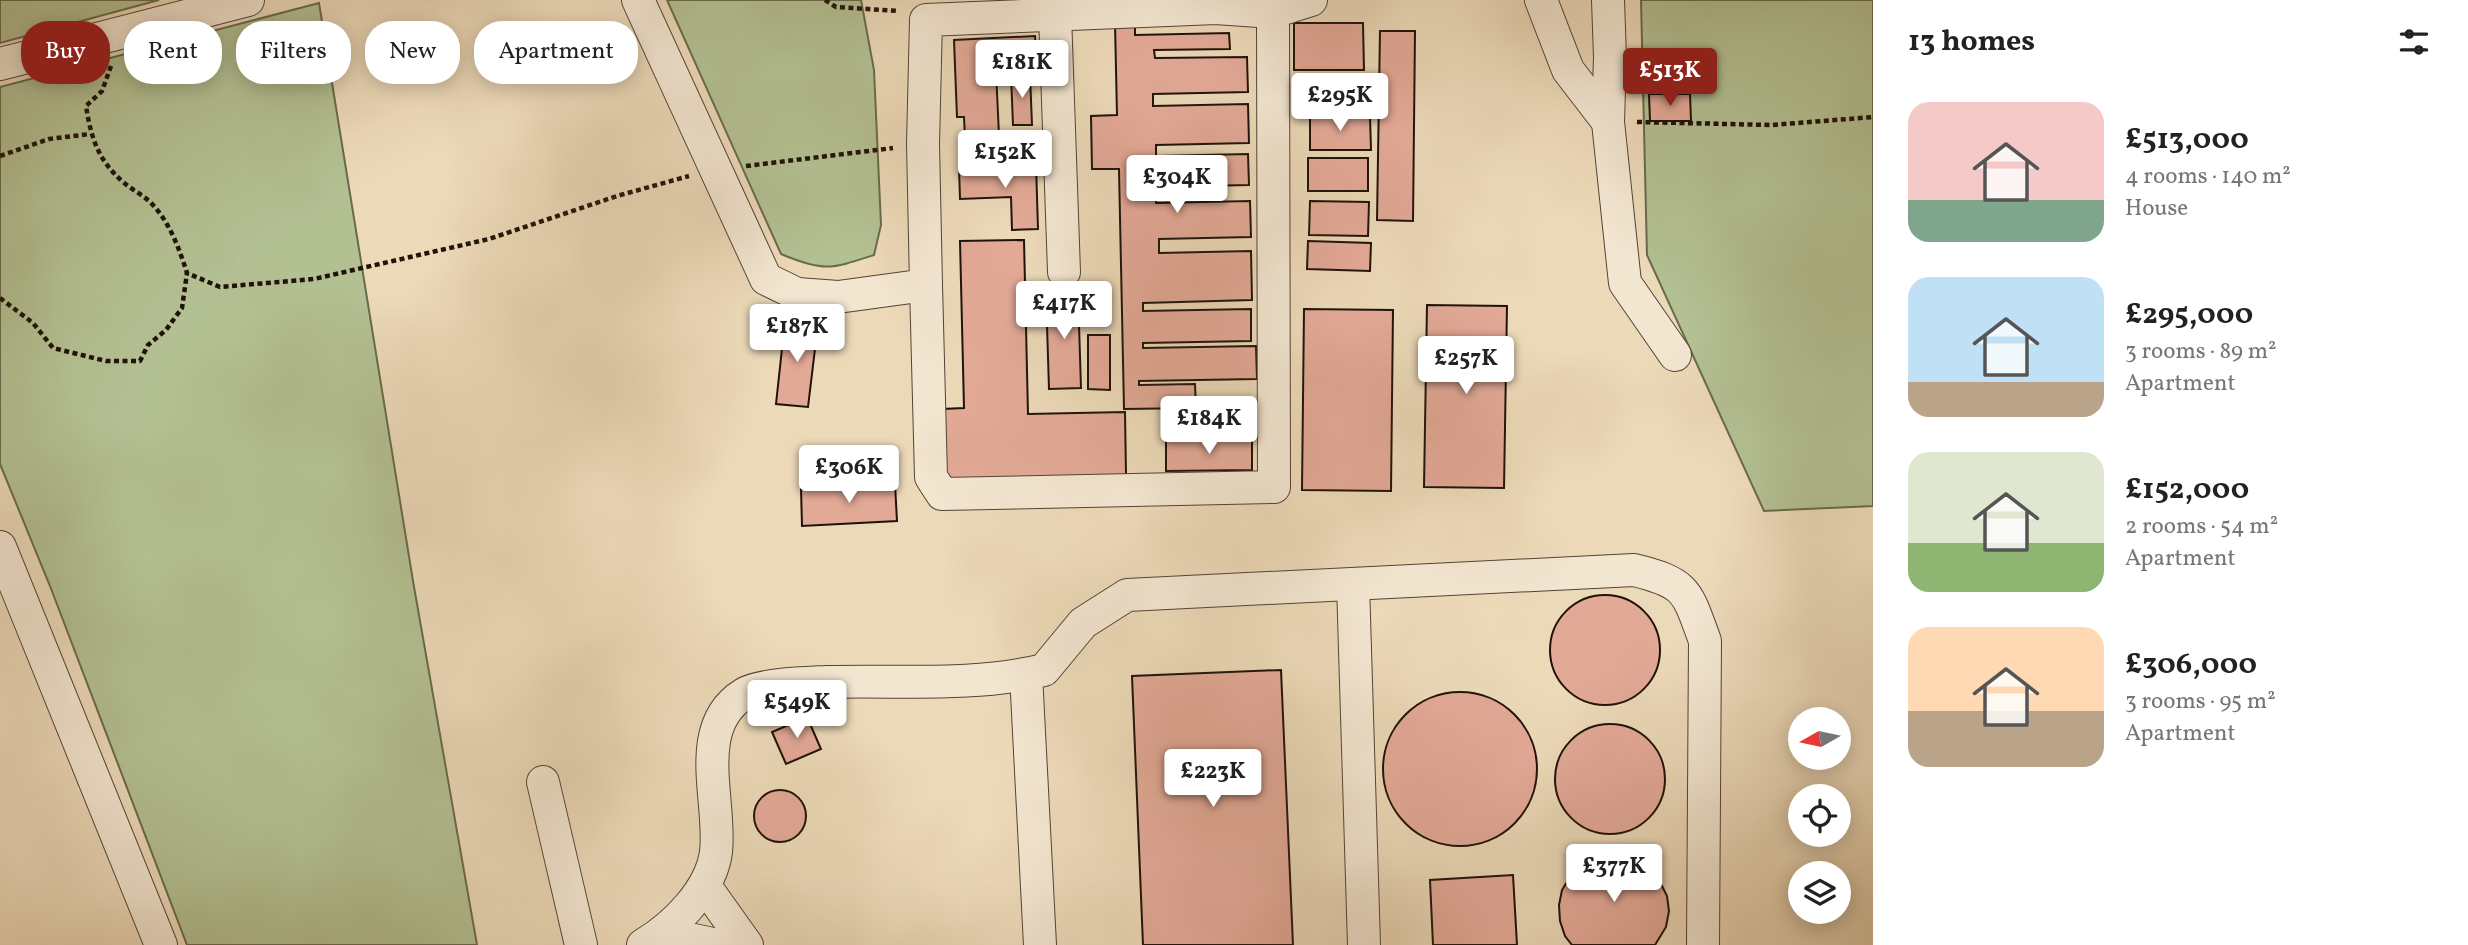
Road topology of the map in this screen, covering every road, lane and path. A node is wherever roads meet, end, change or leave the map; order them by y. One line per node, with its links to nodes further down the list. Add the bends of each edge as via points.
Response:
1 (248, 0): 10 (street)
2 (638, 0): 17 (street)
3 (825, 0): 9 (path, via 836,6 909,11)
4 (1311, 0): 7 (street)
5 (1541, 0): 13 (street, via 1568,70)
6 (1608, 0): 13 (street)
7 (1273, 12): 8 (street, via 1216,8); 20 (street, via 1274,487 942,494 931,477)
8 (1055, 15): 9 (street); 18 (street)
9 (926, 20): 15 (street)
10 (122, 33): 11 (street); 14 (path, via 103,91 86,106)
11 (0, 64)
12 (1873, 117): 13 (path, via 1772,125)
13 (1608, 122): 22 (street, via 1625,283)
14 (90, 134): 16 (path, via 49,139); 19 (path, via 103,160 151,203 177,241)
15 (923, 144): 17 (path); 20 (street)
16 (0, 156)
17 (714, 169): 19 (path, via 489,239 314,279 220,286); 20 (street, via 766,279 797,294 838,296)
18 (1064, 272)
19 (187, 273): 21 (path, via 182,308 148,345 140,361 106,361 53,348 33,323)
20 (926, 285)
21 (0, 298)
22 (1675, 355)
23 (0, 547): 29 (street)
24 (1353, 583): 25 (street, via 1127,595 1083,623 1044,670); 34 (street); 35 (street, via 1634,570 1663,577 1688,594 1705,641)
25 (1026, 674): 27 (street, via 983,680 791,684 746,693 722,713 713,744 716,852); 33 (street)
26 (543, 782): 30 (street)
27 (705, 886): 28 (street); 32 (street)
28 (646, 943): 31 (street, via 694,940)
29 (161, 945)
30 (581, 945)
31 (717, 945)
32 (747, 945)
33 (1040, 945)
34 (1364, 945)
35 (1703, 945)

